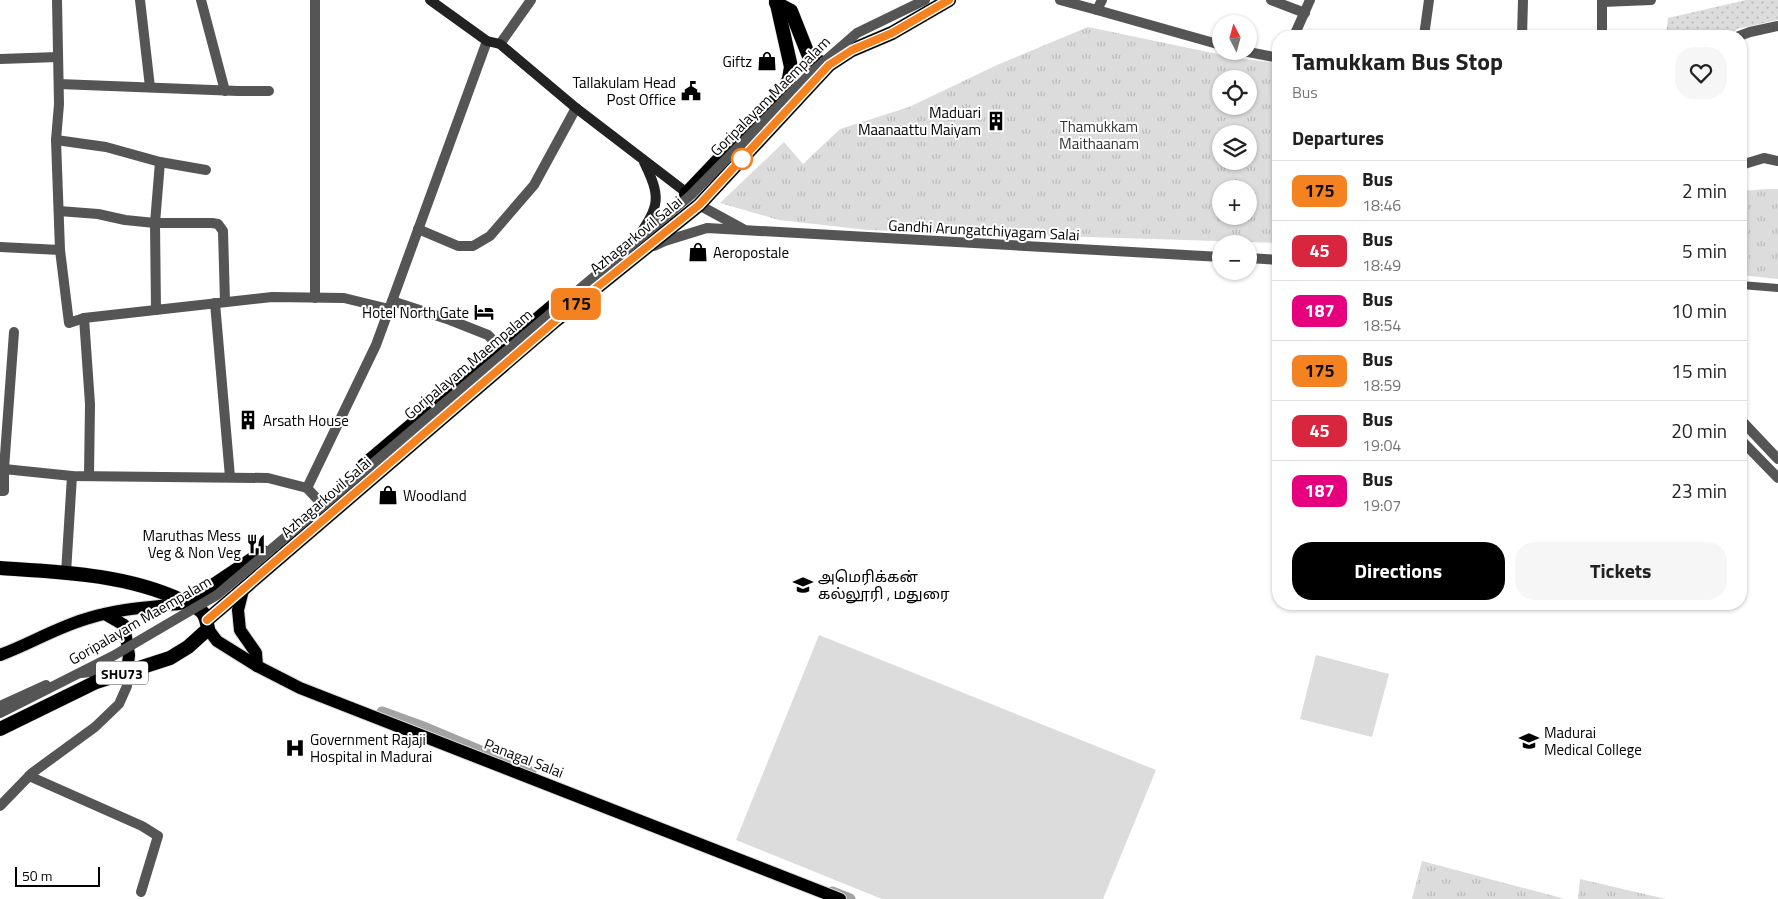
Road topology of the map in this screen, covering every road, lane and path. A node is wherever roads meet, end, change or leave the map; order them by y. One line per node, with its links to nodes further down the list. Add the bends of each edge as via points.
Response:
1 (57, 0): 30 (street)
2 (140, 0): 35 (street)
3 (201, 0): 36 (street)
4 (315, 0): 60 (street)
5 (430, 0): 26 (main road)
6 (531, 0): 28 (street)
7 (925, 0): 88 (street, Goripalayam Maempalam, bridge, via 857,33 810,74 691,196 217,595 113,656)
8 (949, 0): 33 (highway, Azhagarkovil Salai)
9 (1060, 0): 18 (street)
10 (1102, 0): 18 (street)
11 (1271, 0): 19 (street)
12 (1310, 0): 19 (street)
13 (1429, 0): 22 (street)
14 (1523, 0): 23 (street)
15 (1652, 0): 16 (street)
16 (1602, 1): 24 (street)
17 (776, 2): 33 (highway, via 791,12 810,59); 45 (highway, Azhagarkovil Salai, via 791,67 789,79 781,94)
18 (1097, 10): 27 (street)
19 (1305, 13): 21 (street)
20 (1778, 26): 25 (street)
21 (1297, 30)
22 (1425, 30)
23 (1522, 30)
24 (1602, 30)
25 (1747, 33)
26 (487, 41): 28 (main road); 49 (street)
27 (1212, 42)
28 (500, 44): 38 (main road)
29 (1258, 54): 31 (street)
30 (58, 57): 32 (street); 34 (street)
31 (1272, 57)
32 (0, 59)
33 (829, 65): 46 (highway, Azhagarkovil Salai)
34 (59, 84): 35 (street); 39 (street)
35 (150, 87): 36 (street)
36 (224, 91): 37 (street)
37 (269, 91)
38 (576, 108): 40 (main road); 49 (street, via 534,185 490,236 473,246 458,246)
39 (56, 140): 42 (street, via 106,148); 47 (street)
40 (642, 158): 45 (main road); 51 (main road, via 656,194 651,218)
41 (1778, 161): 43 (street, via 1764,158)
42 (160, 162): 44 (street); 48 (street)
43 (1747, 163)
44 (206, 170)
45 (687, 192): 51 (highway, Azhagarkovil Salai)
46 (699, 205): 50 (street, Gandhi Arungatchiyagam Salai); 54 (highway, Azhagarkovil Salai)
47 (59, 211): 48 (street); 53 (street)
48 (155, 223): 61 (street, via 212,223 222,228); 63 (street)
49 (418, 229): 62 (street)
50 (746, 231): 54 (street, Gandhi Arungatchiyagam Salai, via 707,228 665,241); 55 (street, Gandhi Arungatchiyagam Salai)
51 (637, 238): 66 (highway, Azhagarkovil Salai)
52 (0, 247): 53 (street)
53 (60, 250): 64 (street, via 69,323)
54 (637, 255): 80 (highway, Azhagarkovil Salai, via 548,327)
55 (1212, 257)
56 (1257, 259): 57 (street)
57 (1272, 260)
58 (1747, 285): 59 (street)
59 (1778, 288)
60 (316, 298): 61 (street, via 272,297); 62 (street, via 344,298)
61 (220, 302): 63 (street); 73 (street)
62 (391, 305): 66 (street, via 450,320 488,335); 75 (street, via 376,346)
63 (156, 310): 64 (street)
64 (84, 318): 71 (street, via 90,404)
65 (14, 332): 70 (street)
66 (500, 349): 77 (highway, Azhagarkovil Salai)
67 (1747, 426): 69 (street)
68 (1747, 446): 74 (street)
69 (1778, 459)
70 (4, 469): 72 (street); 76 (street, via 4,491)
71 (89, 475): 72 (street); 73 (street)
72 (72, 476): 79 (street)
73 (230, 477): 75 (street, via 268,478)
74 (1778, 478)
75 (307, 488): 77 (street)
76 (0, 491)
77 (320, 502): 81 (highway, Azhagarkovil Salai, via 269,548)
78 (0, 568): 79 (highway)
79 (66, 573): 81 (highway, via 158,589)
80 (243, 590): 83 (highway, Azhagarkovil Salai); 85 (main road, via 238,610 240,630 256,652)
81 (187, 603): 82 (main road); 83 (highway, via 201,611)
82 (105, 614): 84 (main road, via 52,631); 86 (main road, via 124,625 129,655)
83 (208, 624): 85 (main road, Panagal Salai, via 217,641); 86 (highway, SHU73, via 188,647 170,658)
84 (0, 655)
85 (257, 666): 93 (main road, Panagal Salai, via 300,688)
86 (127, 672): 87 (street, via 100,670 79,673); 89 (highway, SHU73, via 96,682); 90 (street, via 127,686 119,704 95,727)
87 (0, 706)
88 (0, 713)
89 (0, 729)
90 (29, 776): 91 (street); 92 (street, via 158,836)
91 (0, 806)
92 (141, 892)
93 (840, 899)

